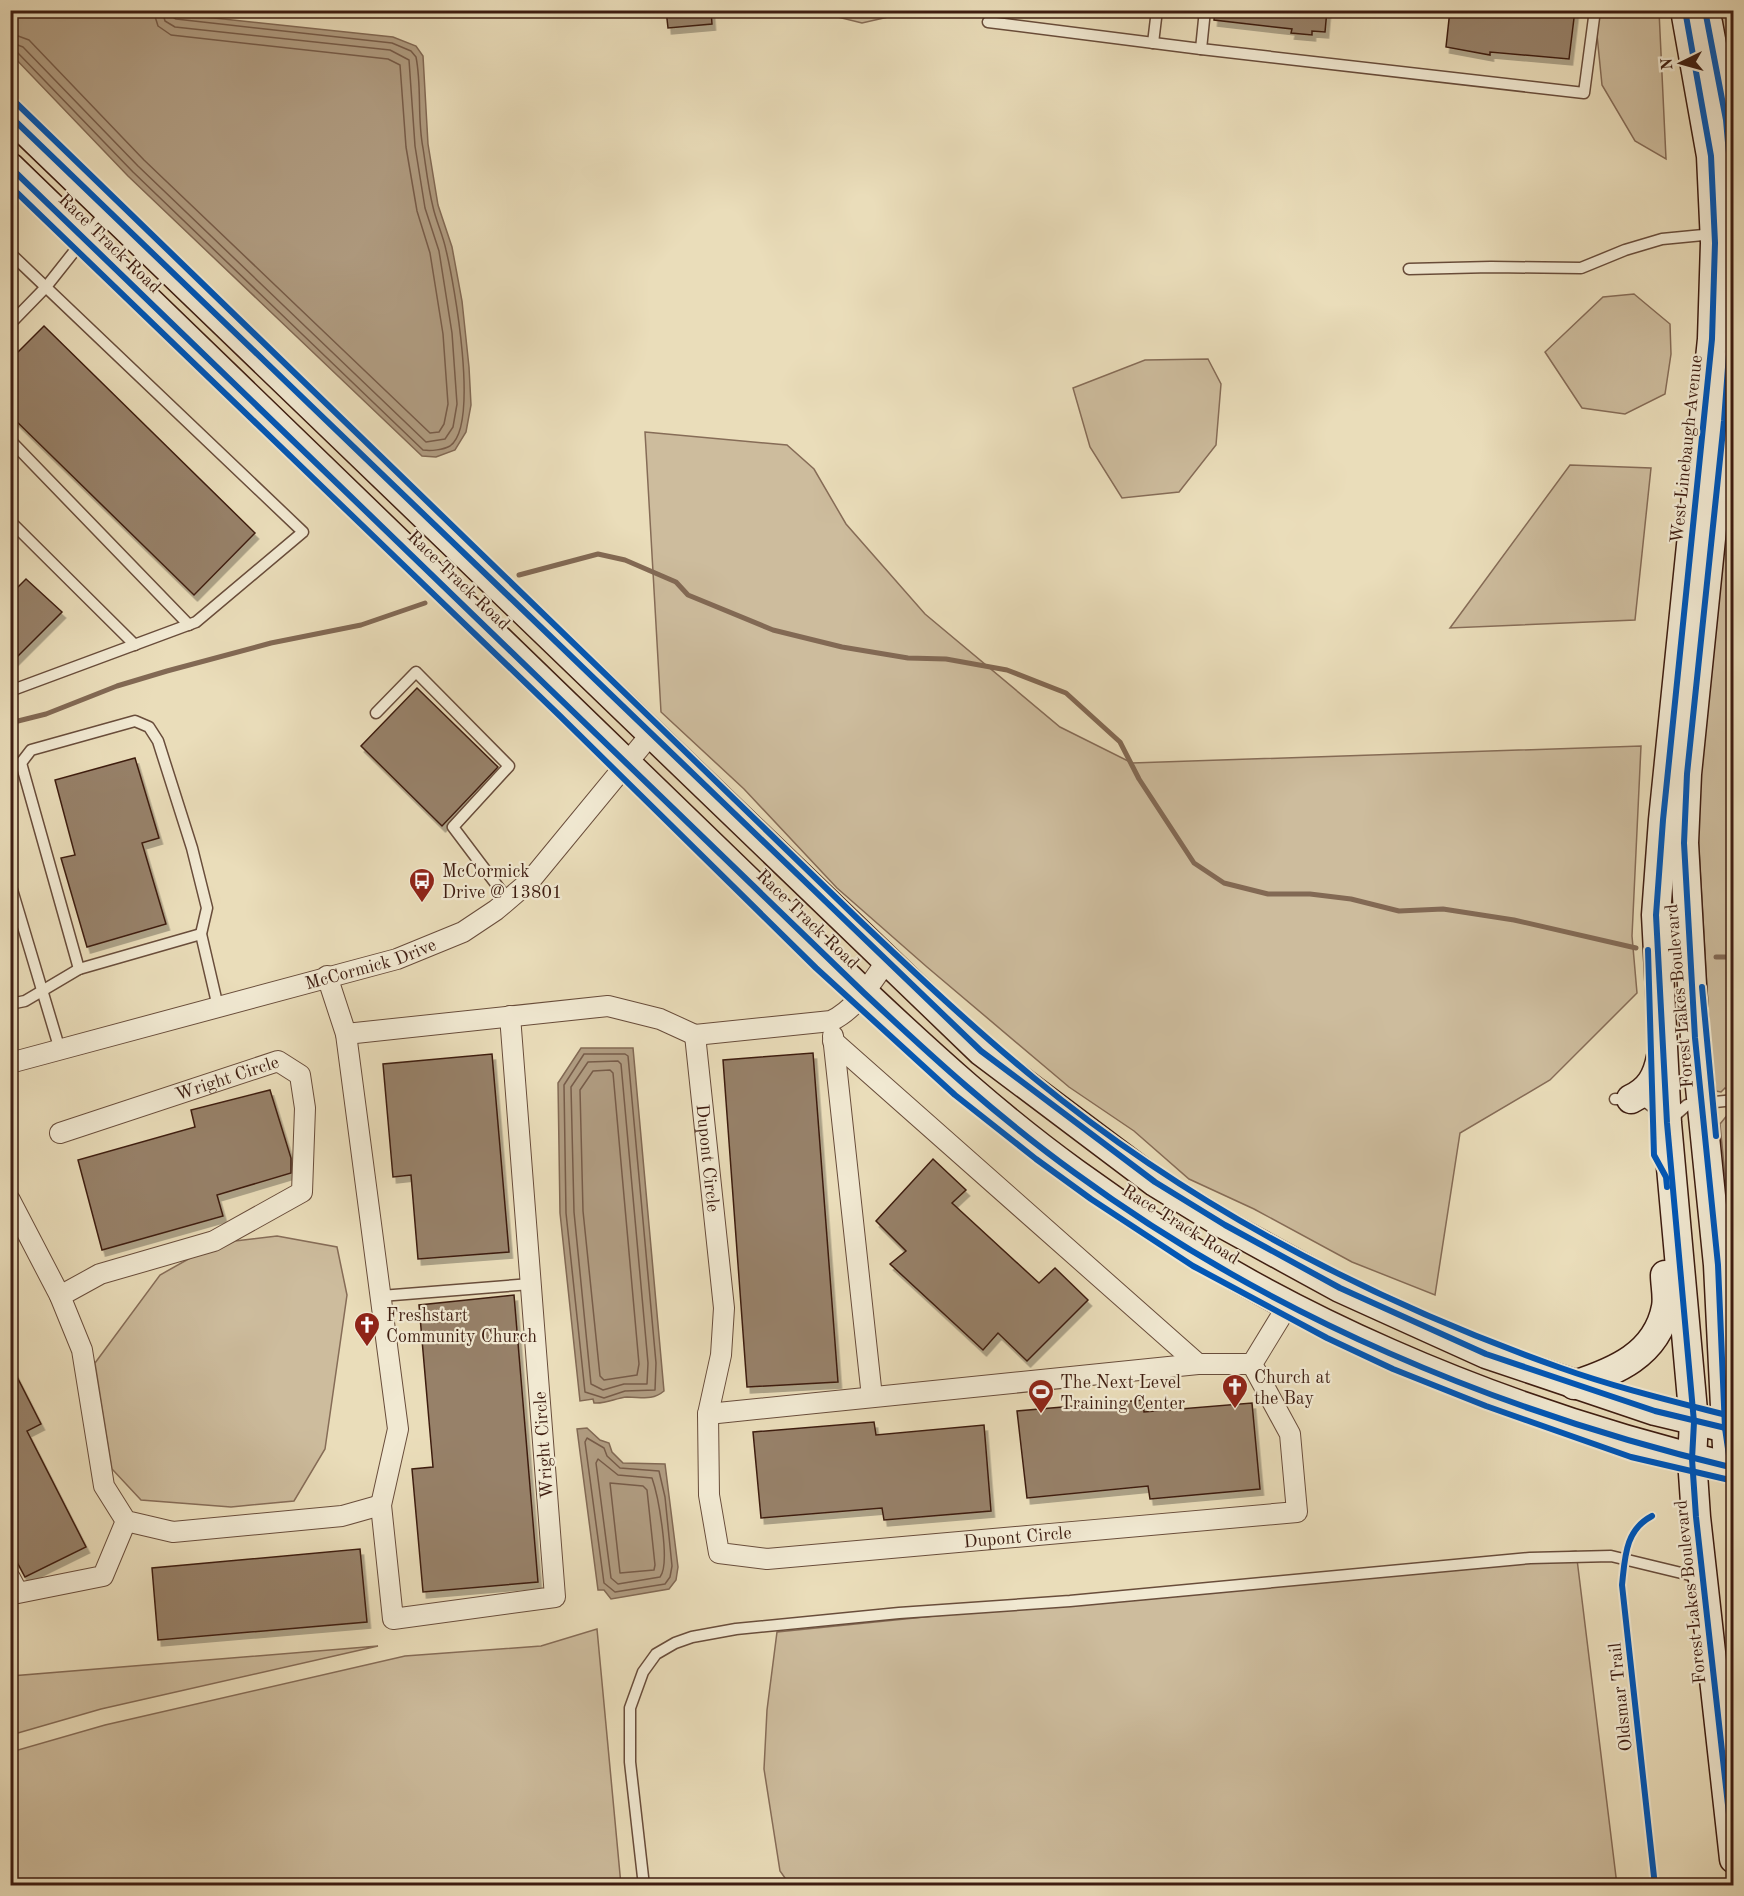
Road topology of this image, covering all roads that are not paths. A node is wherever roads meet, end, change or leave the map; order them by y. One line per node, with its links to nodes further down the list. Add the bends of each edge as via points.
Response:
1 (1157, 10): 8 (lane)
2 (1205, 10): 9 (lane)
3 (1595, 10): 9 (lane, via 1584,93)
4 (1685, 10): 14 (main road, West Linebaugh Avenue)
5 (1695, 10): 13 (main road, via 1714,103 1723,178)
6 (1705, 10): 13 (main road, via 1726,120)
7 (988, 22): 8 (lane)
8 (1153, 43): 9 (lane)
9 (1201, 49)
10 (10, 116): 12 (main road, Race Track Road)
11 (10, 167): 15 (main road, Race Track Road)
12 (108, 208): 15 (lane); 27 (main road, Race Track Road)
13 (1733, 209)
14 (1724, 233): 17 (lane, via 1662,239 1581,268); 31 (main road, West Linebaugh Avenue)
15 (83, 238): 19 (lane); 29 (main road, Race Track Road)
16 (10, 253): 19 (lane)
17 (1409, 269)
18 (1734, 286): 50 (main road, Forest Lakes Boulevard, via 1686,797 1686,899)
19 (46, 287): 20 (lane); 23 (lane, via 303,532)
20 (10, 324)
21 (10, 440): 23 (lane)
22 (10, 521): 24 (lane)
23 (189, 625): 24 (lane)
24 (135, 645): 25 (lane)
25 (10, 691)
26 (376, 713): 32 (lane, via 416,672 509,766 453,827)
27 (651, 734): 29 (street, McCormick Drive); 34 (main road, Race Track Road)
28 (16, 764): 33 (lane, via 31,750 135,722 149,727 158,741 192,848 207,908); 35 (lane)
29 (627, 764): 32 (street, McCormick Drive, via 530,881); 38 (main road, Race Track Road)
30 (10, 884): 37 (lane)
31 (1658, 892): 46 (main road, Forest Lakes Boulevard); 50 (main road, via 1672,941 1685,1074)
32 (508, 900): 36 (street, McCormick Drive, via 463,932 397,958)
33 (201, 934): 35 (lane); 40 (lane)
34 (886, 962): 38 (street); 62 (main road, Race Track Road, via 981,1051 1155,1182 1225,1225 1388,1311 1486,1354)
35 (79, 969): 37 (lane)
36 (327, 976): 40 (street, McCormick Drive); 43 (street, Wright Circle)
37 (42, 991): 39 (lane); 47 (lane)
38 (864, 993): 42 (street, via 843,1015); 58 (main road, Race Track Road, via 979,1097 1074,1173 1159,1231)
39 (10, 1004)
40 (218, 1007): 47 (street, McCormick Drive)
41 (510, 1016): 43 (street); 44 (street, via 608,1006 660,1019); 55 (street, Wright Circle)
42 (831, 1021): 44 (street); 45 (street)
43 (346, 1034): 57 (street, Wright Circle)
44 (695, 1035): 64 (street, Dupont Circle, via 724,1308 721,1355)
45 (833, 1041): 60 (street); 63 (street)
46 (1663, 1049): 49 (main road, via 1644,1093); 51 (main road, Forest Lakes Boulevard)
47 (60, 1050): 48 (street, McCormick Drive)
48 (10, 1063)
49 (1623, 1099): 51 (lane, via 1643,1100)
50 (1717, 1100): 51 (lane, via 1687,1105); 54 (main road, Forest Lakes Boulevard, via 1706,1139)
51 (1667, 1123): 62 (main road, via 1660,1177 1666,1305 1663,1316 1632,1361); 65 (main road, Forest Lakes Boulevard)
52 (60, 1134): 56 (street, Wright Circle, via 278,1061 300,1075 305,1108 302,1192 214,1241 100,1274)
53 (10, 1200): 56 (street)
54 (1719, 1265): 59 (main road); 66 (main road, Forest Lakes Boulevard)
55 (531, 1284): 57 (lane); 69 (street, Wright Circle, via 555,1597 393,1619)
56 (60, 1296): 70 (street, via 82,1350 104,1486)
57 (381, 1296): 69 (street, Wright Circle, via 398,1429)
58 (1288, 1305): 61 (street); 67 (main road, Race Track Road, via 1453,1381 1562,1420)
59 (1734, 1305)
60 (1198, 1364): 61 (street); 63 (street)
61 (1252, 1364): 64 (street, Dupont Circle, via 1290,1434 1297,1512 767,1559 719,1553 709,1495)
62 (1575, 1385): 65 (main road, Race Track Road)
63 (872, 1397): 64 (street)
64 (708, 1414)
65 (1694, 1422): 66 (main road, Race Track Road); 67 (main road, Forest Lakes Boulevard)
66 (1729, 1429): 68 (main road, Forest Lakes Boulevard)
67 (1692, 1459): 68 (main road, Race Track Road); 72 (main road, Forest Lakes Boulevard)
68 (1732, 1474)
69 (381, 1505): 70 (street, via 342,1516 173,1532)
70 (126, 1521): 71 (street, via 103,1576 18,1593)
71 (10, 1578)
72 (1703, 1578): 73 (main road, Forest Lakes Boulevard); 74 (lane, via 1611,1556 1530,1558 899,1613 692,1637 656,1654 643,1672 630,1708 631,1773)
73 (1734, 1858)
74 (644, 1886)

